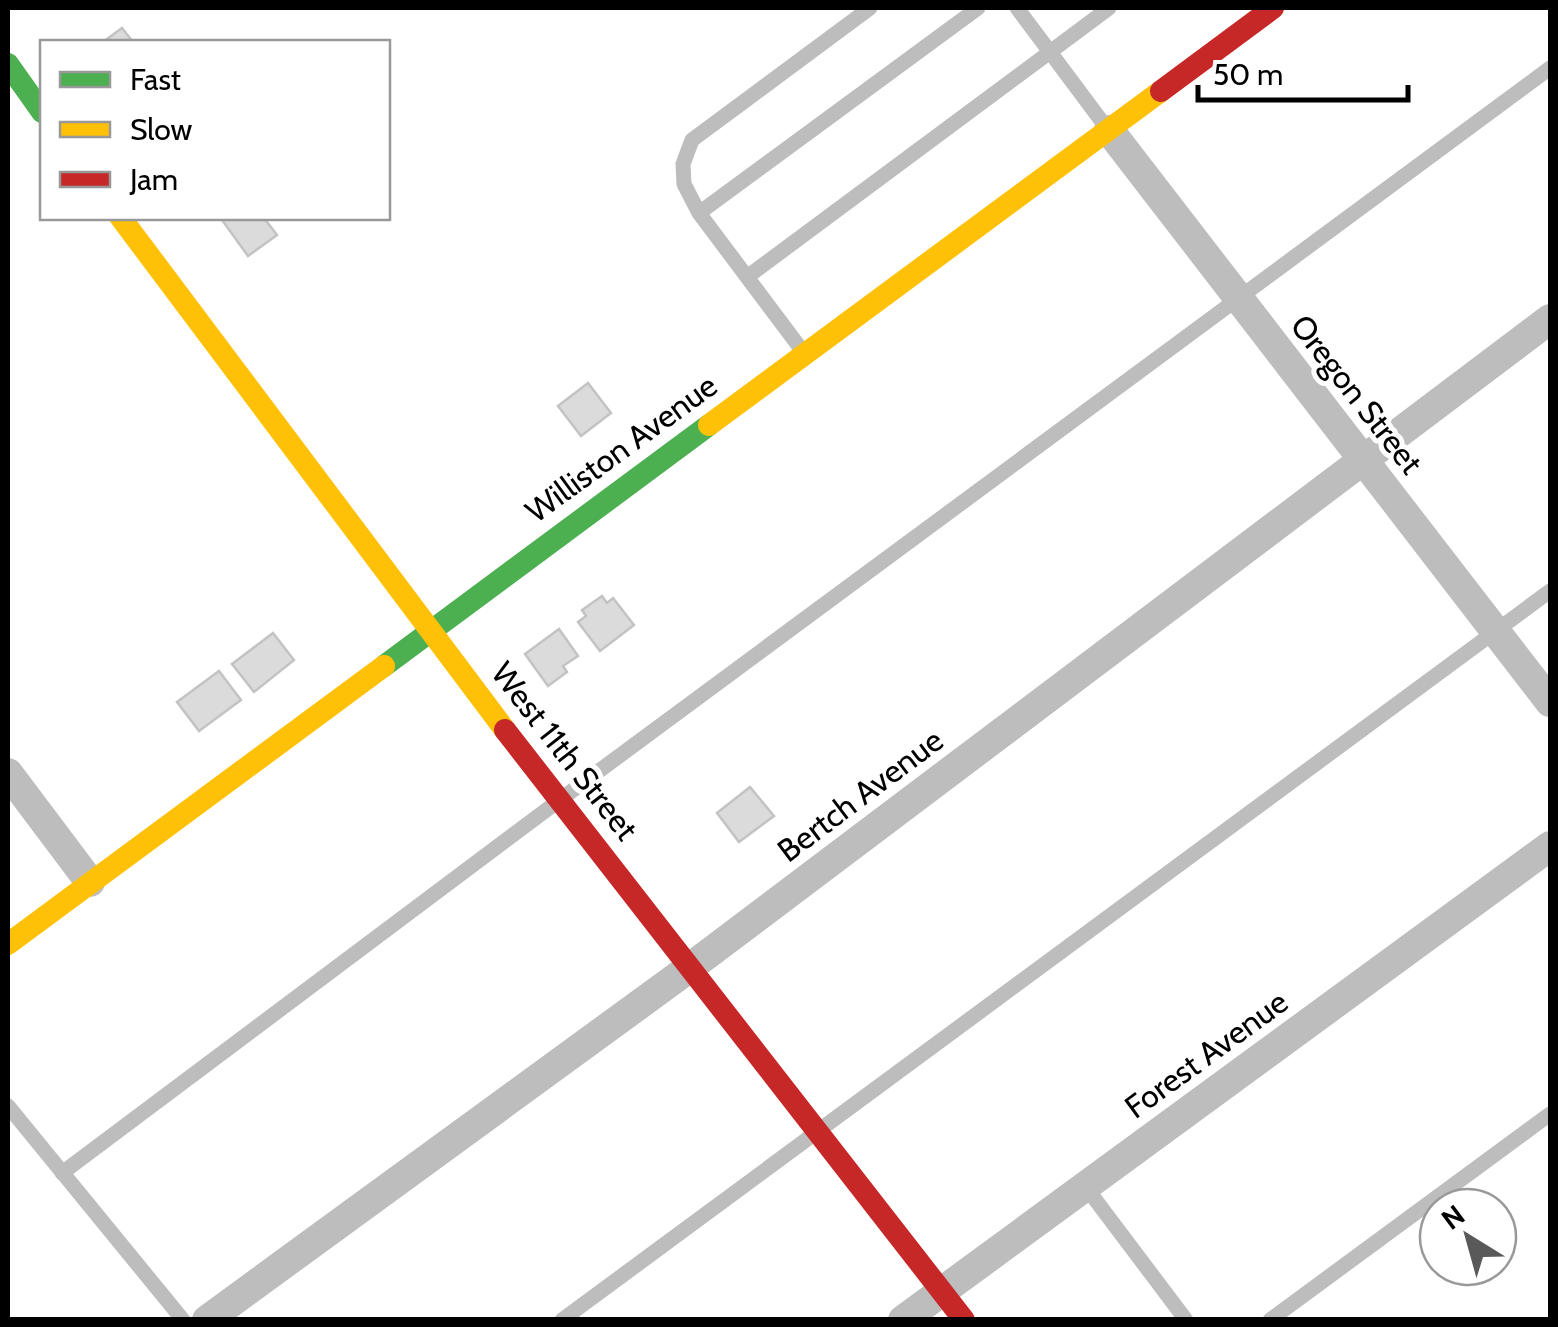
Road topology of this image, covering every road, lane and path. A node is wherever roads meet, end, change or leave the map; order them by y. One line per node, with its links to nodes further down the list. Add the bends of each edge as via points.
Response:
1 (870, 8): 11 (lane, via 692,140 684,184)
2 (978, 8): 11 (lane)
3 (1016, 8): 6 (lane)
4 (1109, 8): 6 (lane)
5 (1274, 8): 10 (main road, Williston Avenue)
6 (1050, 52): 10 (lane); 13 (lane)
7 (8, 64): 9 (main road)
8 (1550, 68): 14 (lane)
9 (40, 109)
10 (1109, 130): 14 (street, Oregon Street); 16 (main road, Williston Avenue)
11 (699, 214): 13 (lane)
12 (122, 220): 19 (main road, West 11th Street)
13 (747, 277): 16 (lane)
14 (1240, 300): 17 (street, Oregon Street); 23 (lane)
15 (1550, 319): 17 (street, Bertch Avenue)
16 (804, 354): 19 (main road, Williston Avenue)
17 (1363, 459): 20 (street, Oregon Street); 27 (street, Bertch Avenue)
18 (1550, 591): 20 (lane)
19 (428, 630): 23 (main road, West 11th Street); 25 (main road, Williston Avenue)
20 (1496, 632): 21 (street, Oregon Street); 30 (lane)
21 (1550, 702)
22 (8, 773): 25 (street)
23 (561, 799): 27 (main road, West 11th Street); 31 (lane)
24 (1550, 846): 32 (street, Forest Avenue)
25 (90, 882): 26 (main road, Williston Avenue)
26 (8, 944)
27 (692, 966): 30 (main road, West 11th Street); 35 (street, Bertch Avenue)
28 (8, 1106): 31 (lane)
29 (1550, 1114): 40 (lane)
30 (817, 1128): 33 (main road, West 11th Street); 36 (lane)
31 (62, 1172): 34 (lane)
32 (1085, 1186): 33 (street, Forest Avenue); 39 (lane)
33 (942, 1290): 37 (street, Forest Avenue); 38 (main road, West 11th Street)
34 (182, 1320)
35 (208, 1320)
36 (562, 1320)
37 (903, 1320)
38 (964, 1320)
39 (1186, 1320)
40 (1270, 1320)

